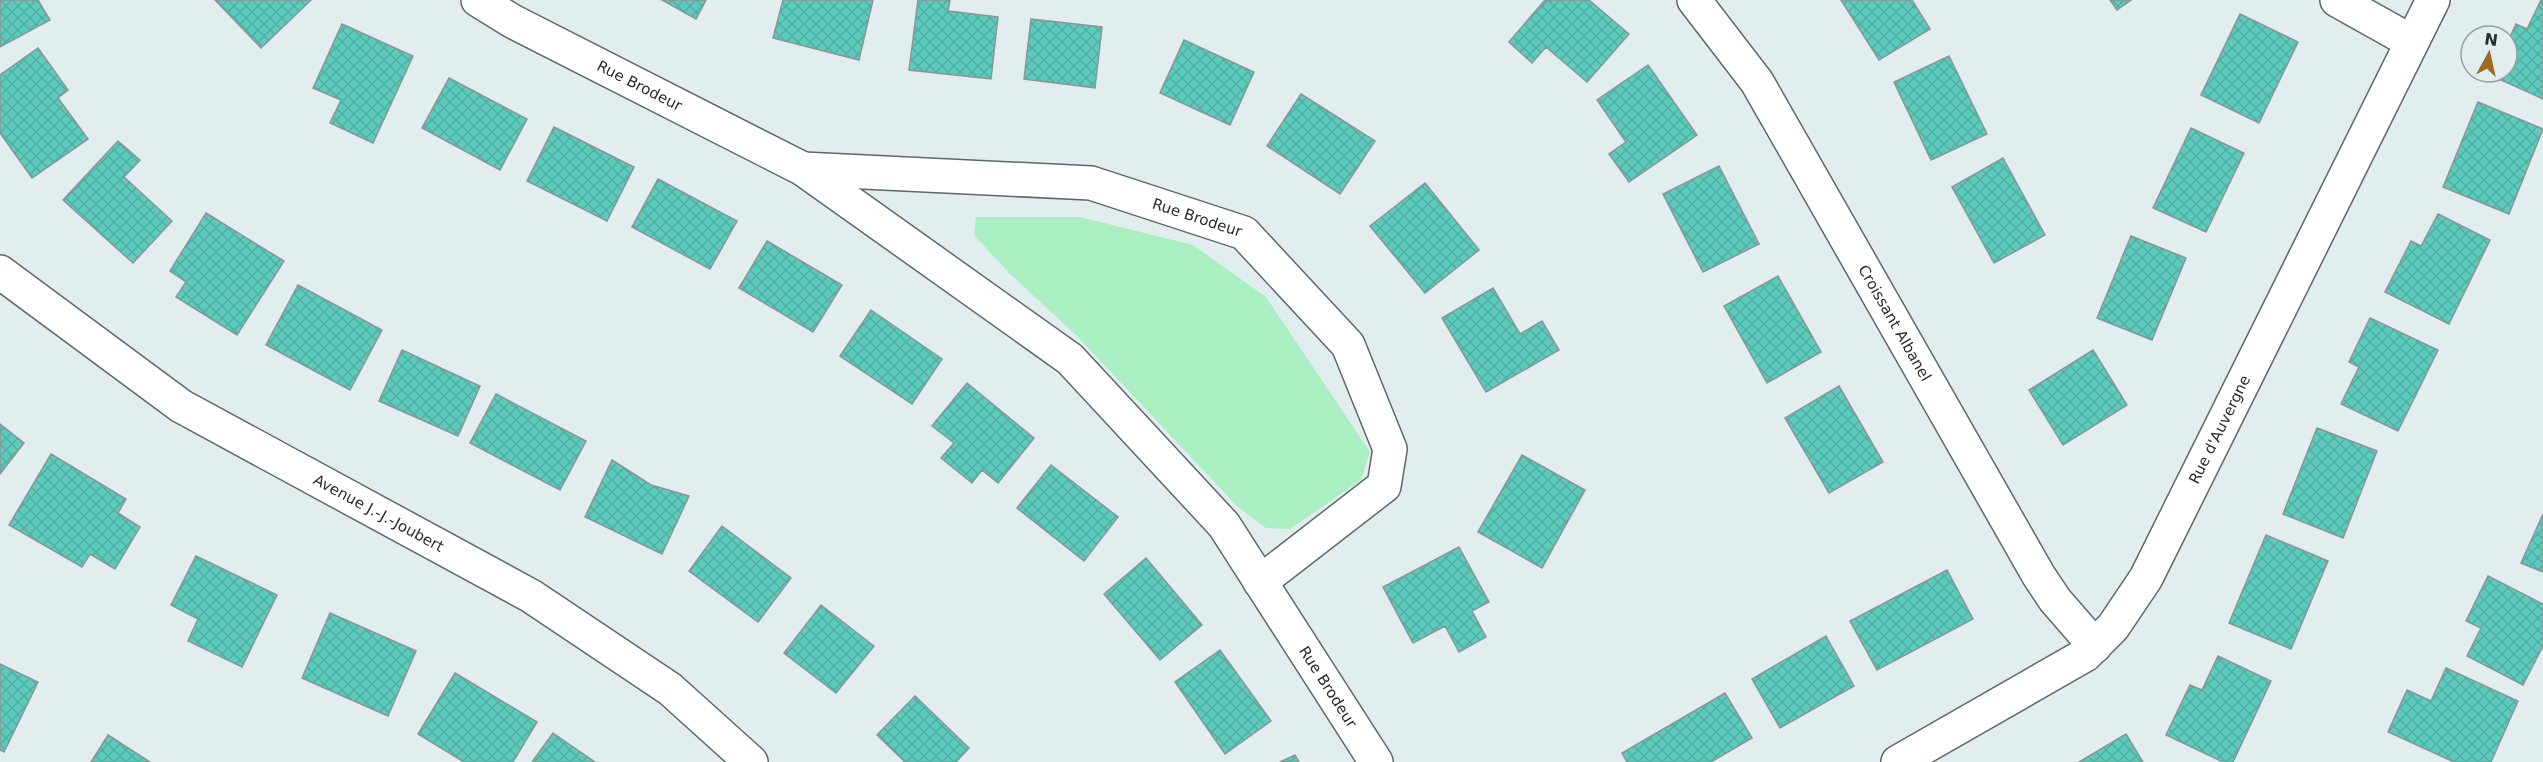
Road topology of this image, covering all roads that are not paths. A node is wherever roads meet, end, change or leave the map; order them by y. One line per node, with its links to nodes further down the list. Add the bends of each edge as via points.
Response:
1 (478, 0): 5 (street, Rue Brodeur)
2 (1694, 0): 10 (street, Croissant Albanel, via 1756,82 2039,576)
3 (2337, 0): 6 (street)
4 (2433, 0): 6 (street, Rue d'Auvergne)
5 (518, 10): 7 (street, Rue Brodeur)
6 (2412, 42): 10 (street, Rue d'Auvergne, via 2146,578)
7 (803, 169): 9 (street, Rue Brodeur, via 1070,359 1224,525); 9 (street, Rue Brodeur, via 1091,183 1244,233 1348,345 1390,449 1384,486)
8 (0, 272): 11 (street, Avenue J.-J.-Joubert, via 181,406 531,596 670,689)
9 (1260, 582): 12 (street, Rue Brodeur)
10 (2095, 646): 13 (street, Rue d'Auvergne)
11 (751, 762)
12 (1376, 762)
13 (1898, 762)

